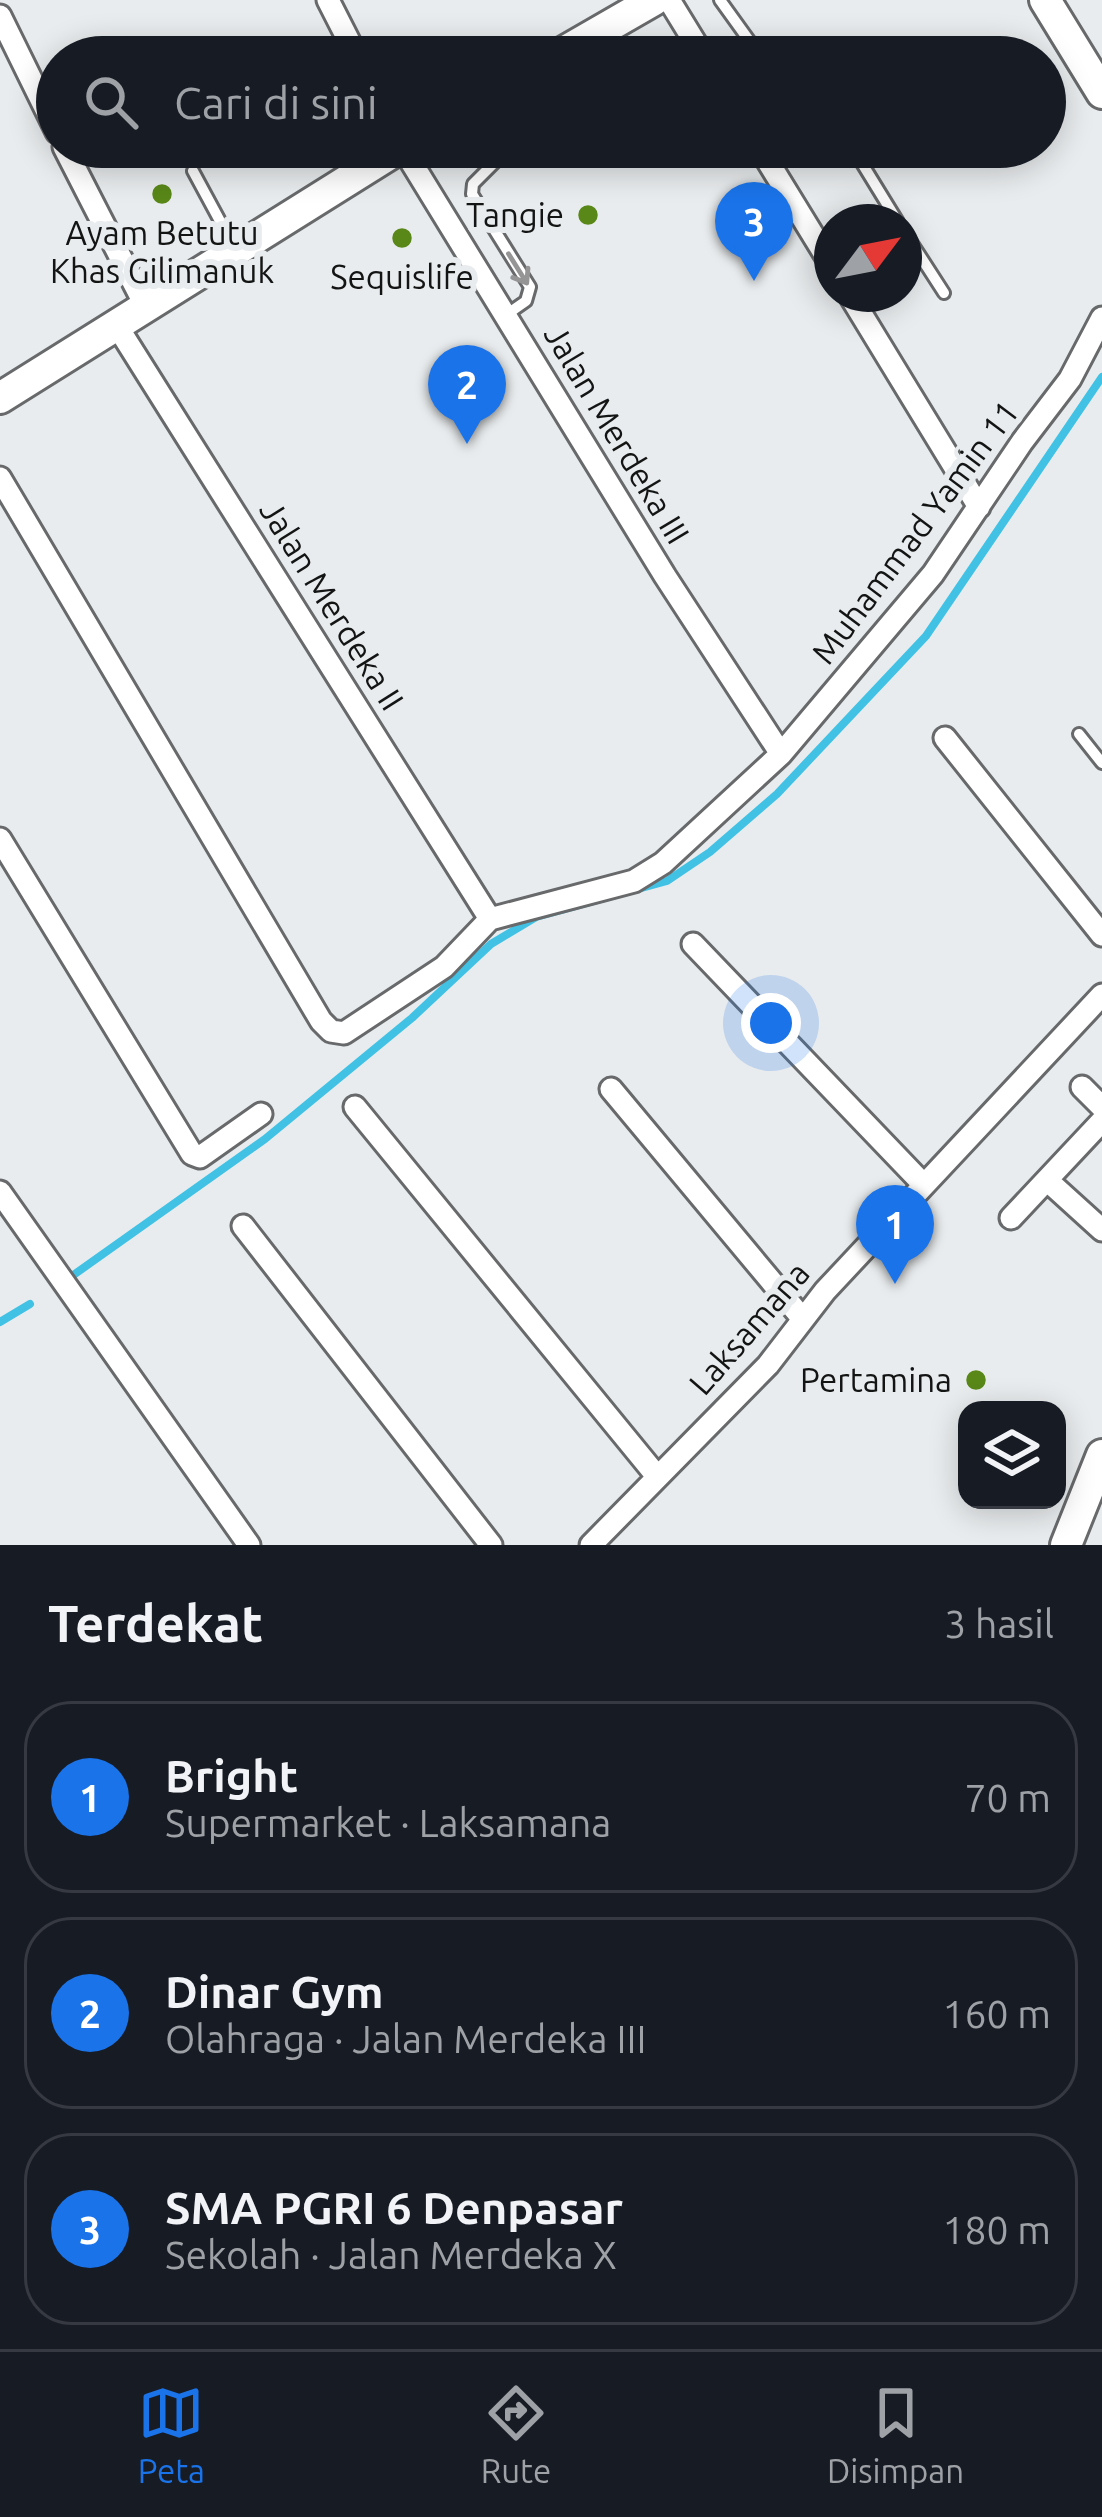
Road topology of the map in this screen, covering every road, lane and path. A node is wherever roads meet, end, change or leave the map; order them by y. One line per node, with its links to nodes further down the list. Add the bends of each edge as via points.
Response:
1 (328, 0): 7 (street)
2 (653, 0): 8 (main road)
3 (669, 0): 9 (street)
4 (720, 0): 10 (lane)
5 (1046, 0): 12 (main road)
6 (0, 16): 11 (street)
7 (346, 36)
8 (590, 36)
9 (691, 36)
10 (746, 36)
11 (36, 89)
12 (1102, 92)
13 (75, 168): 25 (street)
14 (367, 168): 22 (main road)
15 (414, 168): 27 (street, Jalan Merdeka III)
16 (489, 168): 27 (lane, one-way to 27, via 472,194 530,287)
17 (772, 168): 21 (street)
18 (865, 168): 20 (lane)
19 (193, 171): 22 (lane)
20 (887, 204)
21 (814, 237)
22 (236, 249): 25 (main road)
23 (922, 259): 24 (lane)
24 (944, 293)
25 (146, 307): 29 (main road)
26 (860, 312): 32 (street)
27 (506, 316): 35 (street, Jalan Merdeka III)
28 (1102, 318): 32 (street, Muhammad Yamin 11, via 1070,380)
29 (117, 326): 30 (main road); 38 (street, Jalan Merdeka II)
30 (4, 388)
31 (0, 478): 38 (street, via 331,1031 344,1034 444,967)
32 (979, 507): 35 (street, Muhammad Yamin 11)
33 (1079, 734): 36 (lane)
34 (945, 738): 39 (street)
35 (781, 754): 38 (street, Muhammad Yamin 11, via 634,880)
36 (1102, 764)
37 (0, 839): 46 (street, via 192,1154 213,1150)
38 (490, 919)
39 (1102, 935)
40 (693, 944): 49 (street)
41 (1102, 994): 49 (street, Laksamana)
42 (1082, 1087): 45 (street)
43 (611, 1089): 54 (street)
44 (355, 1107): 56 (street)
45 (1102, 1107)
46 (261, 1114)
47 (1102, 1120): 48 (street)
48 (1048, 1181): 51 (street); 53 (street)
49 (923, 1184): 54 (street, Laksamana)
50 (0, 1192): 57 (street)
51 (1010, 1218)
52 (244, 1226): 58 (street)
53 (1102, 1230)
54 (802, 1318): 56 (street, Laksamana, via 768,1365)
55 (1102, 1455): 60 (main road)
56 (656, 1475): 59 (street, Laksamana)
57 (249, 1545)
58 (491, 1545)
59 (590, 1545)
60 (1066, 1545)

